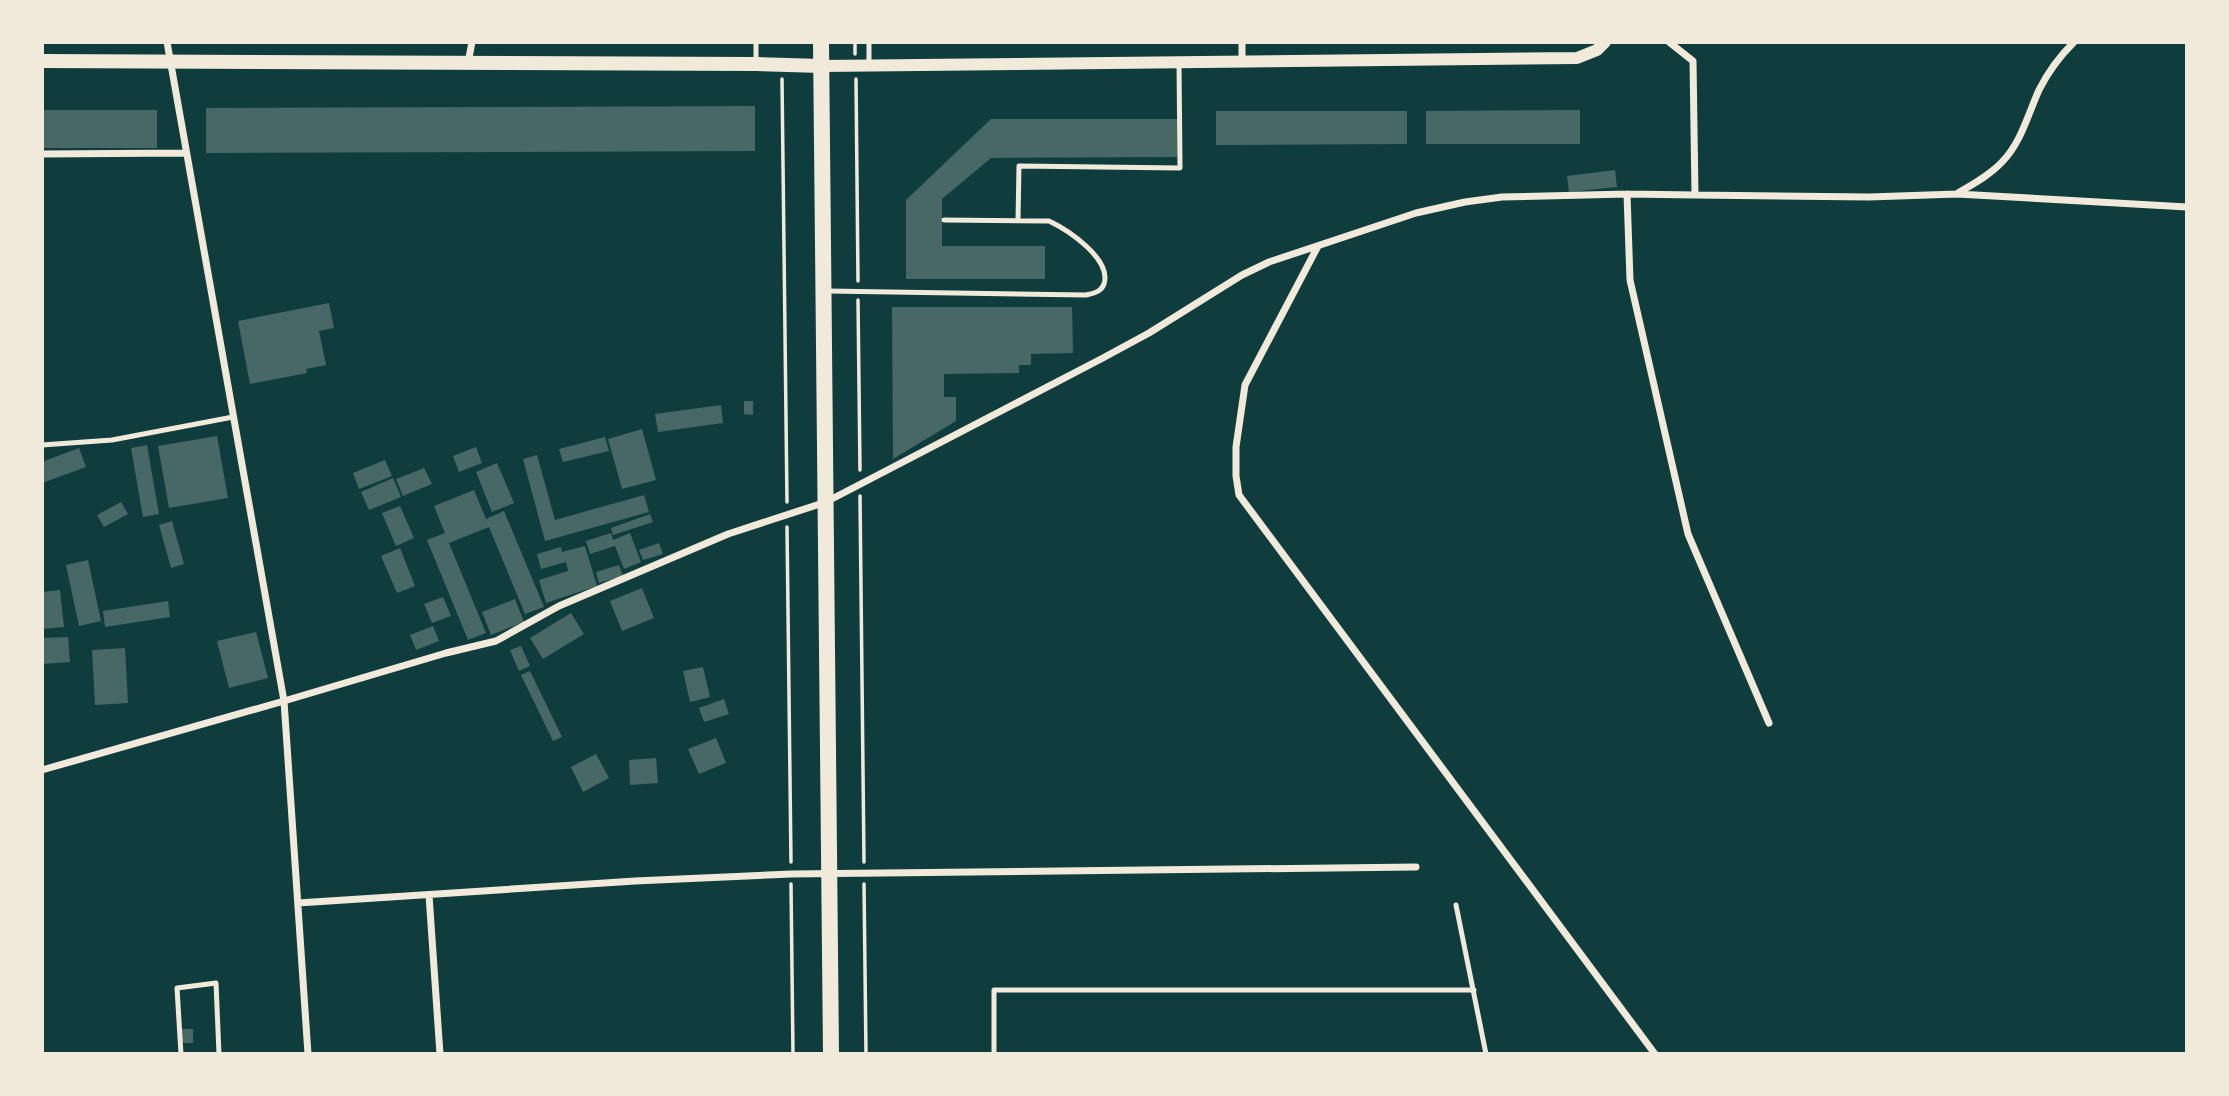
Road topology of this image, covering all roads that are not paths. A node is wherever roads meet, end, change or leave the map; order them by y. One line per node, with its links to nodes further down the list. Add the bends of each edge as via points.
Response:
1 (167, 42): 11 (street)
2 (472, 42): 13 (street)
3 (756, 42): 15 (lane)
4 (821, 42): 17 (main road)
5 (869, 42): 16 (lane)
6 (1242, 42): 12 (street)
7 (1605, 42): 12 (street, via 1577,58)
8 (1669, 42): 22 (street, via 1693,61)
9 (2074, 42): 21 (street, via 2052,67 2004,161)
10 (42, 61): 11 (main road)
11 (170, 61): 13 (main road); 18 (street)
12 (1242, 61): 14 (street)
13 (468, 62): 15 (main road)
14 (1180, 62): 16 (street); 25 (lane, via 1180,167 1018,166)
15 (756, 64): 17 (main road)
16 (869, 65): 17 (street)
17 (821, 66): 27 (main road)
18 (186, 153): 19 (street); 28 (street)
19 (42, 154)
20 (1627, 194): 22 (street); 26 (street, via 1465,202); 32 (street, via 1630,280 1688,534)
21 (1956, 194): 22 (street); 23 (street)
22 (1695, 195)
23 (2187, 207)
24 (944, 220): 25 (lane)
25 (1017, 220): 27 (lane, via 1049,221 1062,228 1101,261 1103,286 1086,295)
26 (1318, 245): 30 (street, via 1242,275 1149,333); 47 (street, via 1245,385 1236,447 1239,495)
27 (824, 290): 30 (main road)
28 (233, 417): 29 (lane, via 112,440); 31 (street)
29 (42, 445)
30 (826, 502): 31 (street, via 728,534 559,606 496,641); 35 (main road)
31 (284, 701): 33 (street); 37 (street)
32 (1769, 723)
33 (42, 769)
34 (1416, 867): 35 (street)
35 (829, 874): 36 (street); 44 (main road)
36 (429, 895): 37 (street); 43 (street)
37 (298, 904): 42 (street)
38 (1457, 905): 39 (lane)
39 (1474, 990): 45 (lane, via 994,989); 46 (lane)
40 (181, 1054): 41 (lane, via 177,988 216,983)
41 (219, 1054)
42 (307, 1054)
43 (440, 1054)
44 (831, 1054)
45 (994, 1054)
46 (1486, 1054)
47 (1655, 1054)

